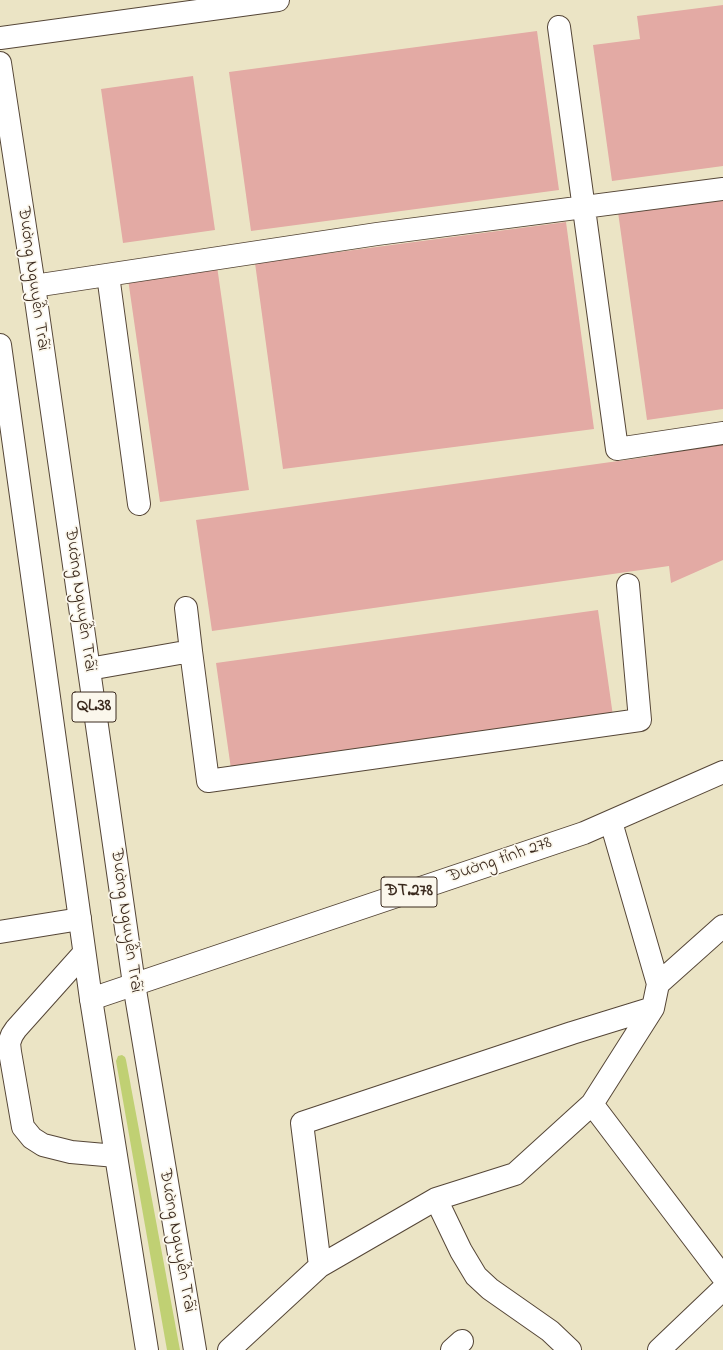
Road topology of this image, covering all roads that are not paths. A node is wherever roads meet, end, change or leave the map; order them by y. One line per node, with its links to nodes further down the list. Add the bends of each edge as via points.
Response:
1 (278, 0): 3 (main road)
2 (558, 27): 6 (main road)
3 (0, 38)
4 (0, 71): 8 (main road, Đường Nguyễn Trãi / QL.38)
5 (723, 188): 6 (main road)
6 (584, 207): 7 (main road, via 377,234); 10 (main road, via 617,449)
7 (108, 275): 8 (main road); 11 (main road)
8 (34, 286): 15 (main road, Đường Nguyễn Trãi / QL.38)
9 (0, 345): 18 (main road, QL.38)
10 (723, 433)
11 (139, 504)
12 (628, 585): 14 (main road, via 640,720 208,781)
13 (186, 608): 14 (main road)
14 (191, 651): 15 (main road)
15 (89, 669): 22 (main road, Đường Nguyễn Trãi / QL.38)
16 (723, 772): 17 (main road, Đường tỉnh 278 / ĐT.278)
17 (611, 822): 22 (main road, Đường tỉnh 278 / ĐT.278); 23 (main road)
18 (80, 919): 20 (main road); 21 (main road, QL.38)
19 (723, 926): 23 (main road)
20 (0, 932)
21 (84, 953): 24 (main road, QL.38); 27 (main road, via 16,1029 9,1043 10,1052 23,1127 32,1138 43,1145 71,1152)
22 (134, 984): 24 (main road, Đường tỉnh 278 / ĐT.278); 33 (main road, Đường Nguyễn Trãi / QL.38)
23 (658, 984): 25 (main road)
24 (91, 999): 27 (main road, QL.38)
25 (653, 1008): 26 (main road); 29 (main road, via 302,1123)
26 (592, 1104): 28 (main road, via 515,1174); 30 (main road)
27 (116, 1156): 32 (main road, QL.38)
28 (436, 1199): 29 (main road); 35 (main road, via 476,1276)
29 (320, 1266): 34 (main road)
30 (723, 1277)
31 (723, 1289): 36 (main road)
32 (147, 1350)
33 (195, 1350)
34 (229, 1350)
35 (570, 1350)
36 (659, 1350)

